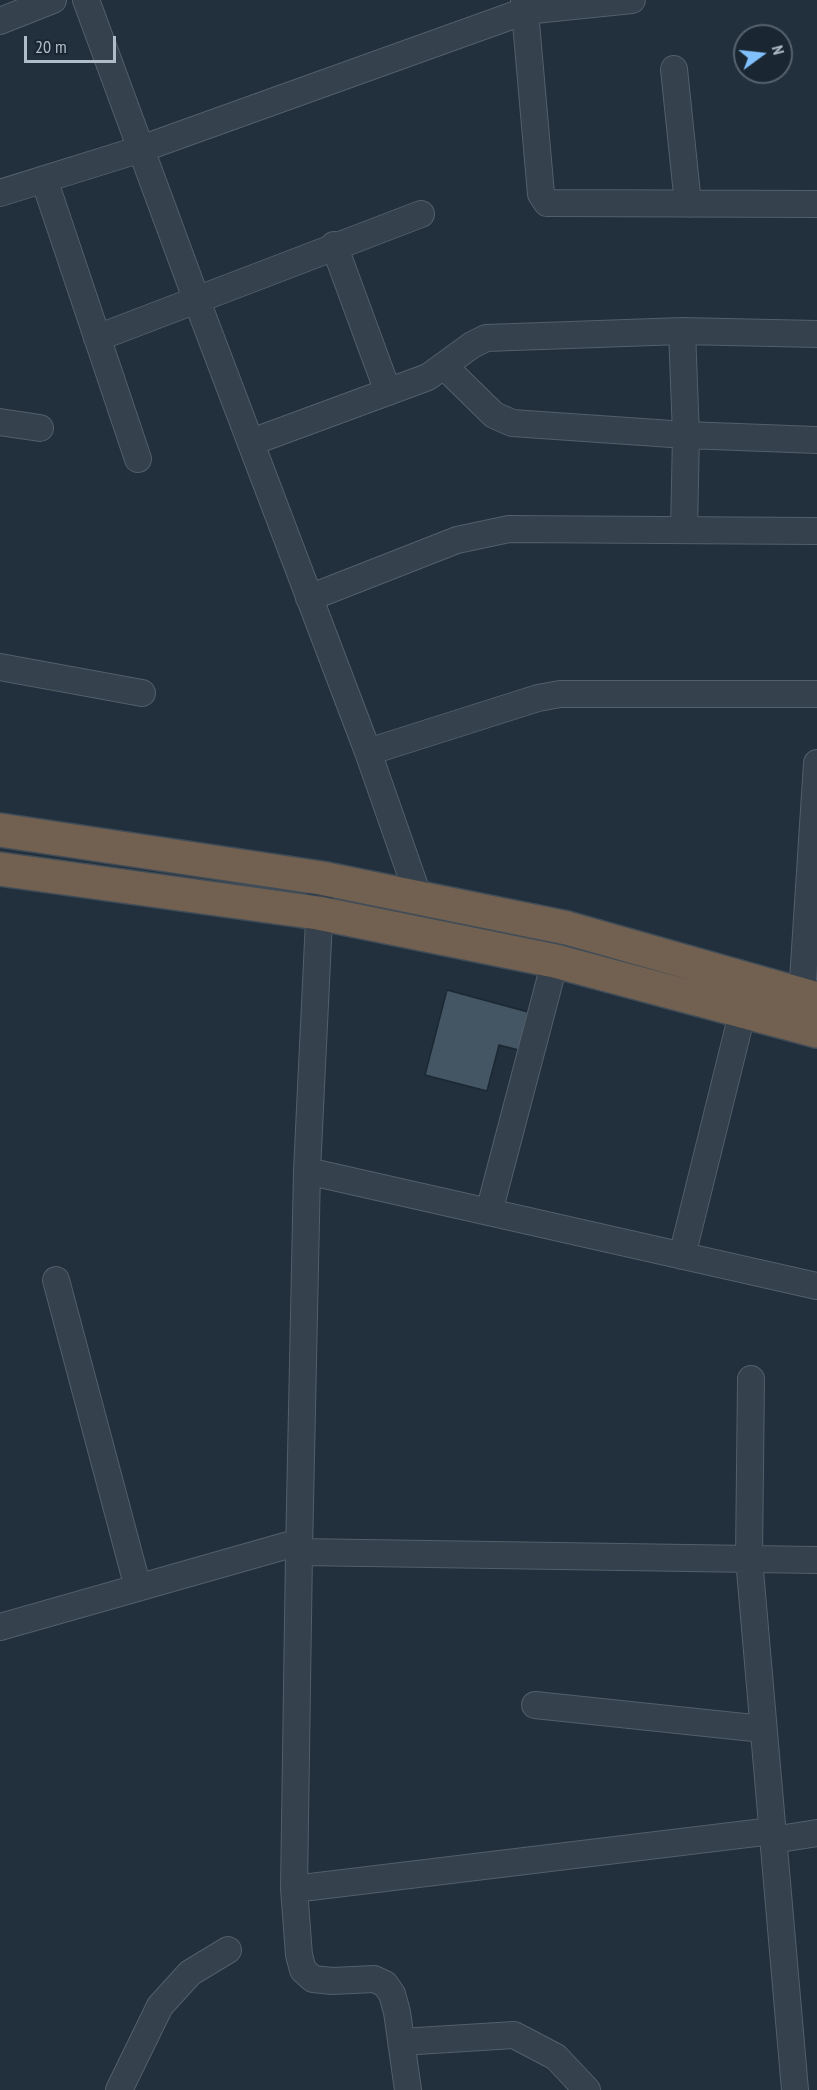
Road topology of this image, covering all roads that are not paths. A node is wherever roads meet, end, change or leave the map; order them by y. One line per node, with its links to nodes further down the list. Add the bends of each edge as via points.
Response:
1 (53, 0): 5 (street)
2 (86, 0): 7 (street)
3 (633, 0): 4 (street)
4 (524, 5): 7 (street); 10 (street, via 543,200 551,204)
5 (0, 21)
6 (674, 69): 10 (street)
7 (141, 149): 8 (street); 14 (street)
8 (44, 179): 9 (street); 17 (street)
9 (0, 193)
10 (688, 204): 11 (street)
11 (817, 204)
12 (421, 214): 13 (street)
13 (334, 245): 14 (street); 19 (street)
14 (196, 301): 17 (street); 24 (street)
15 (682, 331): 16 (street); 18 (street, via 486,338); 22 (street)
16 (817, 334)
17 (97, 338): 25 (street)
18 (445, 367): 19 (street); 22 (street, via 494,415 512,423)
19 (388, 392): 24 (street)
20 (0, 422): 21 (street)
21 (40, 428)
22 (686, 435): 23 (street); 26 (street)
23 (817, 440)
24 (252, 442): 28 (street)
25 (138, 459)
26 (684, 530): 27 (street); 28 (street, via 509,529 485,533 457,540)
27 (817, 531)
28 (309, 598): 32 (street)
29 (0, 667): 30 (street)
30 (142, 693)
31 (817, 694): 32 (street, via 560,694)
32 (368, 752): 37 (street)
33 (817, 763): 41 (street)
34 (0, 830): 36 (highway)
35 (0, 869): 38 (highway)
36 (321, 878): 37 (highway); 38 (street)
37 (419, 898): 41 (highway, via 567,928)
38 (318, 913): 39 (highway); 42 (street)
39 (555, 962): 40 (highway); 43 (street)
40 (743, 1010): 41 (highway); 44 (street)
41 (809, 1013)
42 (307, 1171): 43 (street); 48 (street)
43 (489, 1212): 44 (street)
44 (682, 1256): 46 (street)
45 (56, 1281): 51 (street)
46 (817, 1286)
47 (751, 1379): 49 (street)
48 (299, 1547): 49 (street); 51 (street); 57 (street)
49 (749, 1559): 50 (street); 54 (street)
50 (817, 1560)
51 (138, 1588): 52 (street)
52 (0, 1627)
53 (535, 1705): 54 (street)
54 (763, 1729): 56 (street)
55 (817, 1833): 56 (street)
56 (773, 1835): 57 (street); 63 (street)
57 (294, 1889): 59 (street, via 303,1970 313,1979 374,1979 385,1984 392,1994)
58 (228, 1950): 60 (street, via 190,1973 160,2006)
59 (401, 2042): 61 (street); 62 (street, via 514,2035 556,2057)
60 (119, 2090)
61 (408, 2090)
62 (587, 2090)
63 (795, 2090)

